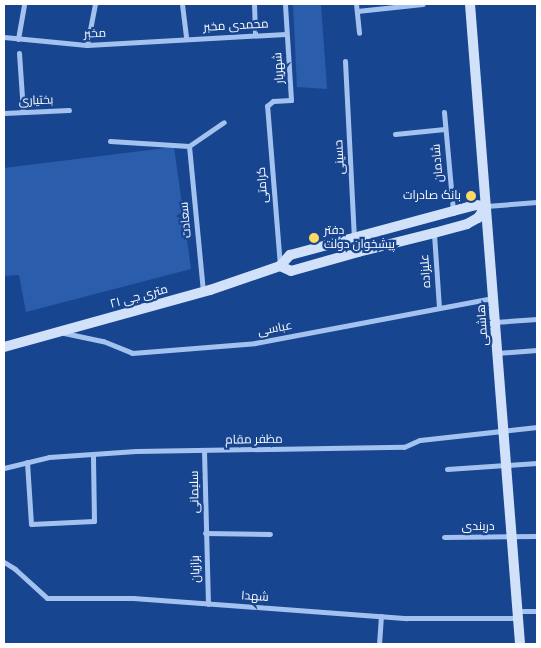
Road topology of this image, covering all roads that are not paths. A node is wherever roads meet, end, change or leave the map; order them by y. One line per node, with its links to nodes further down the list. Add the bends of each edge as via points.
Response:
1 (24, 4): 15 (street)
2 (95, 4): 16 (street)
3 (182, 4): 14 (street)
4 (254, 4): 12 (street)
5 (285, 4): 11 (street, شهریار)
6 (356, 4): 9 (street)
7 (423, 4): 9 (street)
8 (470, 4): 30 (main road, هاشمی)
9 (357, 11): 10 (street)
10 (359, 33)
11 (286, 34): 12 (street, محمدی مخبر); 19 (street, شهریار, via 291,100)
12 (255, 35): 14 (street, محمدی مخبر)
13 (4, 37): 15 (street, مخبر)
14 (186, 38): 16 (street, مخبر)
15 (18, 39): 16 (street, مخبر)
16 (87, 46)
17 (19, 52): 21 (street)
18 (345, 61): 33 (street, حسینی)
19 (270, 102): 35 (street, کرامتی, via 267,106)
20 (69, 110): 21 (street, بختیاری)
21 (23, 111): 22 (street, بختیاری)
22 (4, 112)
23 (444, 112): 25 (street, شادمان)
24 (224, 122): 28 (street)
25 (445, 129): 26 (street); 31 (street, شادمان)
26 (395, 134)
27 (110, 141): 28 (street)
28 (189, 146): 36 (street, سعادت)
29 (537, 202): 30 (street)
30 (486, 206): 31 (main road, ۲۱ متری جی, via 475,205); 32 (main road, ۲۱ متری جی, via 478,218); 37 (main road, هاشمی)
31 (453, 211): 33 (main road, ۲۱ متری جی)
32 (434, 233): 34 (main road, ۲۱ متری جی); 38 (street, علیزاده)
33 (354, 237): 34 (street, حسینی); 35 (main road, ۲۱ متری جی, via 290,255)
34 (358, 252): 35 (main road, ۲۱ متری جی, via 291,271)
35 (280, 266): 36 (main road, ۲۱ متری جی)
36 (203, 292): 41 (main road, ۲۱ متری جی)
37 (493, 297): 38 (street, عباسی); 40 (main road, هاشمی)
38 (439, 308): 41 (street, عباسی, via 255,343 132,352 103,341)
39 (537, 319): 40 (street)
40 (495, 322): 44 (main road, هاشمی)
41 (60, 332): 42 (main road, ۲۱ متری جی)
42 (4, 347)
43 (537, 350): 44 (street)
44 (498, 353): 46 (main road, هاشمی)
45 (537, 426): 46 (street, مظفر مقام)
46 (503, 430): 47 (street, مظفر مقام, via 420,440 404,447); 51 (main road, هاشمی)
47 (204, 452): 48 (street, مظفر مقام); 54 (street, سلیمانی)
48 (93, 454): 49 (street, مظفر مقام); 49 (street, via 94,521 31,524)
49 (27, 462): 52 (street, مظفر مقام)
50 (537, 463): 51 (street)
51 (506, 466): 53 (street); 58 (main road, هاشمی)
52 (4, 468)
53 (448, 469)
54 (205, 533): 55 (street); 60 (street, بزازیان)
55 (270, 534)
56 (537, 536): 58 (street, دربندی)
57 (444, 537): 58 (street, دربندی)
58 (512, 537): 62 (main road, هاشمی)
59 (4, 562): 60 (street, شهدا, via 47,598 133,598)
60 (208, 604): 63 (street, شهدا)
61 (537, 611): 62 (street, شهدا)
62 (518, 614): 63 (street, شهدا); 65 (main road, هاشمی)
63 (380, 616): 64 (street)
64 (379, 644)
65 (520, 644)

